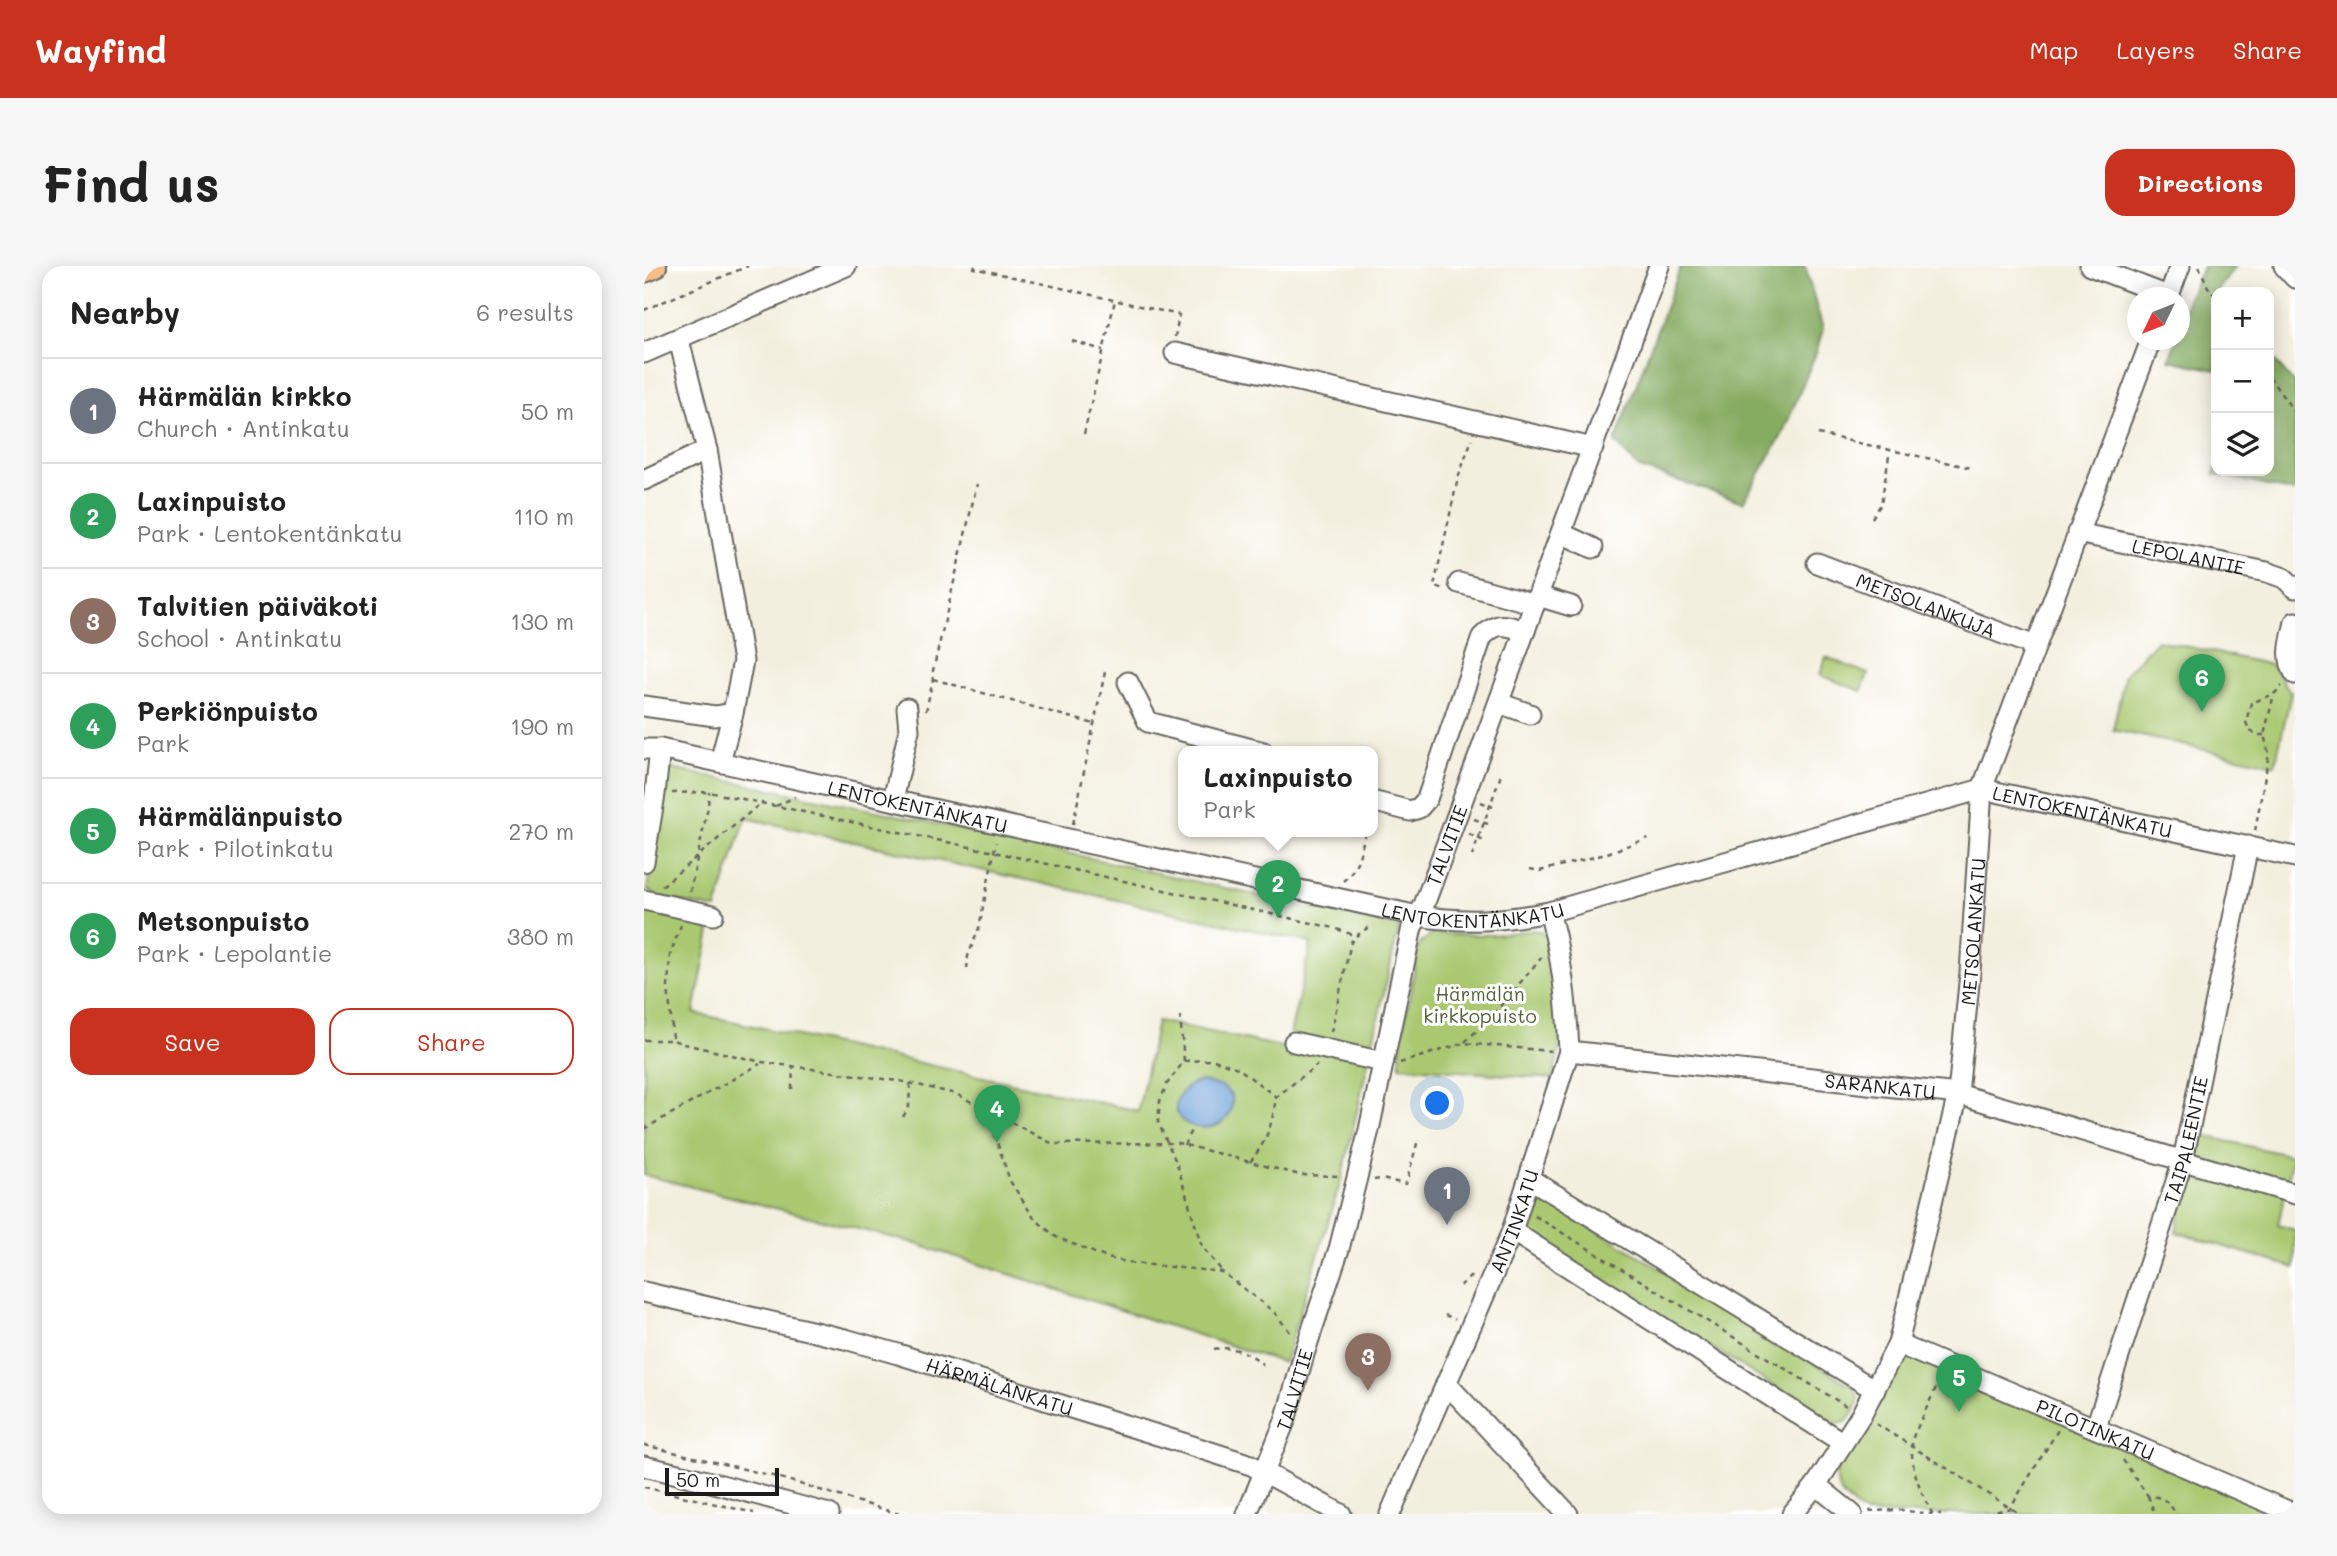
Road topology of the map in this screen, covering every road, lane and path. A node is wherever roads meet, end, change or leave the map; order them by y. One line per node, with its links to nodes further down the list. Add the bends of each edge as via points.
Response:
1 (654, 266): 9 (main road)
2 (748, 266): 15 (path)
3 (846, 266): 16 (street)
4 (975, 266): 14 (path)
5 (1659, 266): 27 (street, TALVITIE)
6 (2090, 266): 11 (street)
7 (2284, 266): 10 (street)
8 (2189, 267): 12 (street); 13 (path)
9 (644, 270)
10 (2295, 278)
11 (2143, 287)
12 (2175, 287)
13 (2211, 292)
14 (1115, 300): 18 (path, via 1179,315); 19 (path)
15 (644, 310)
16 (679, 340): 21 (street); 28 (street)
17 (1072, 341): 19 (path)
18 (1174, 345): 24 (street)
19 (1103, 349): 25 (path)
20 (2147, 350): 35 (street, METSOLANKATU)
21 (644, 353)
22 (2274, 384): 23 (path)
23 (2295, 413)
24 (1478, 423): 27 (street); 38 (path, via 1458,478 1434,586)
25 (1084, 434)
26 (1818, 434): 29 (path)
27 (1592, 448): 34 (street, TALVITIE)
28 (707, 450): 31 (street); 53 (street, via 743,662)
29 (1890, 450): 30 (path); 33 (path, via 1881,504)
30 (1972, 468)
31 (644, 480)
32 (977, 484): 47 (path)
33 (1872, 518)
34 (1561, 533): 36 (street); 40 (street, TALVITIE)
35 (2077, 533): 39 (street, LEPOLANTIE, via 2267,572); 44 (street, METSOLANKATU)
36 (1593, 548)
37 (1817, 563): 44 (street, METSOLANKUJA)
38 (1452, 586): 40 (street)
39 (2295, 588)
40 (1537, 600): 41 (street); 43 (street, TALVITIE)
41 (1571, 606)
42 (2295, 622): 46 (street, via 2289,651)
43 (1525, 631): 50 (street, TALVITIE); 65 (street, via 1502,624 1482,637 1427,799 1410,811)
44 (2035, 646): 61 (street, METSOLANKATU)
45 (1105, 672): 55 (path)
46 (2295, 674): 49 (path)
47 (933, 679): 52 (path); 55 (path)
48 (1128, 682): 57 (street, via 1148,722)
49 (2274, 694): 56 (path); 56 (path, via 2251,704 2246,722 2249,730)
50 (1499, 703): 54 (street); 82 (street, TALVITIE)
51 (644, 706): 53 (street, via 715,716)
52 (916, 712): 64 (street)
53 (733, 713): 59 (street)
54 (1530, 714)
55 (1094, 724): 68 (path)
56 (2264, 736): 72 (path, via 2269,754)
57 (1240, 746)
58 (652, 749): 59 (street, LENTOKENTÄNKATU); 63 (street)
59 (720, 762): 64 (street, LENTOKENTÄNKATU)
60 (1501, 775): 74 (path)
61 (1982, 789): 72 (street, LENTOKENTÄNKATU); 80 (street, LENTOKENTÄNKATU); 97 (street, METSOLANKATU)
62 (803, 793): 67 (path)
63 (655, 794): 66 (path, via 709,792); 76 (street)
64 (893, 800): 82 (street, LENTOKENTÄNKATU)
65 (1378, 802)
66 (761, 803): 67 (path); 79 (path)
67 (776, 806): 73 (path)
68 (1072, 827)
69 (1364, 837): 78 (path, via 1353,873)
70 (1648, 838): 77 (path, via 1602,855 1540,871)
71 (996, 842): 73 (path)
72 (2248, 846): 75 (street, LENTOKENTÄNKATU); 106 (street, TAIPALEENTIE)
73 (994, 852): 83 (path); 85 (path)
74 (1472, 856)
75 (2295, 856)
76 (644, 862)
77 (1530, 869)
78 (1337, 886)
79 (646, 900): 81 (street)
80 (1549, 912): 82 (street, LENTOKENTÄNKATU, via 1480,922); 84 (street, ANTINKATU)
81 (713, 915)
82 (1418, 916): 93 (street, TALVITIE)
83 (1356, 936)
84 (1556, 941): 89 (path); 90 (street, ANTINKATU)
85 (967, 969)
86 (1180, 1016): 91 (path)
87 (644, 1040): 92 (path, via 673,1040)
88 (1294, 1042): 93 (street)
89 (1464, 1043): 90 (path); 93 (path, via 1399,1063)
90 (1569, 1051): 97 (street, SARANKATU); 108 (street, ANTINKATU)
91 (1184, 1061): 98 (path, via 1214,1060 1238,1068); 104 (path, via 1160,1101 1158,1122)
92 (762, 1062): 94 (path); 102 (path)
93 (1383, 1062): 107 (street, TALVITIE)
94 (793, 1067): 95 (path); 96 (path)
95 (910, 1084): 99 (path, via 956,1094); 100 (path, via 909,1107)
96 (792, 1089)
97 (1958, 1094): 106 (street, SARANKATU); 116 (street, METSOLANKATU)
98 (1276, 1097)
99 (981, 1107): 104 (path, via 1053,1144); 112 (path, via 1010,1181 1034,1218 1056,1237 1107,1258)
100 (903, 1117)
101 (1192, 1128): 105 (path)
102 (644, 1129)
103 (1418, 1140): 107 (path, via 1406,1184)
104 (1168, 1143): 105 (path); 112 (path, via 1202,1247)
105 (1184, 1145): 107 (path, via 1300,1175)
106 (2183, 1160): 109 (street, SARANKATU); 125 (street, TAIPALEENTIE)
107 (1357, 1178): 118 (street, TALVITIE)
108 (1530, 1179): 110 (street, ANTINKATU); 122 (street)
109 (2295, 1195)
110 (1520, 1208): 111 (street, ANTINKATU); 124 (path)
111 (1512, 1231): 121 (street, ANTINKATU); 126 (street)
112 (1222, 1272): 118 (path, via 1274,1312)
113 (644, 1292): 130 (street, HÄRMÄLÄNKATU, via 913,1358 1246,1464)
114 (1445, 1315): 115 (path)
115 (1456, 1320)
116 (1898, 1344): 120 (street, PILOTINKATU); 122 (street, METSOLANKATU)
117 (1213, 1349): 119 (path, via 1223,1347 1257,1357)
118 (1305, 1351): 130 (street, TALVITIE)
119 (1263, 1365)
120 (1947, 1365): 123 (street, PILOTINKATU); 128 (path)
121 (1446, 1383): 140 (street, ANTINKATU); 141 (street)
122 (1875, 1390): 124 (street, METSOLANKATU)
123 (2064, 1414): 125 (street, PILOTINKATU); 134 (path, via 2055,1437)
124 (1861, 1415): 126 (street, METSOLANKATU); 128 (path)
125 (2101, 1430): 133 (path); 151 (street, PILOTINKATU)
126 (1843, 1443): 131 (street, METSOLANKATU)
127 (644, 1445): 137 (path, via 777,1477)
128 (1911, 1445): 134 (path); 145 (path, via 1917,1485)
129 (644, 1466): 136 (street)
130 (1265, 1474): 138 (street, TALVITIE); 139 (street, HÄRMÄLÄNKATU)
131 (1816, 1485): 142 (street, METSOLANKATU); 143 (street)
132 (644, 1487): 135 (path)
133 (2148, 1496): 149 (path); 150 (path, via 2159,1496)
134 (2010, 1508): 147 (path); 148 (path)
135 (757, 1514)
136 (829, 1514)
137 (898, 1514)
138 (1247, 1514)
139 (1340, 1514)
140 (1390, 1514)
141 (1568, 1514)
142 (1792, 1514)
143 (1852, 1514)
144 (1865, 1514): 145 (path, via 1896,1510)
145 (1932, 1514): 146 (path)
146 (1941, 1514)
147 (1987, 1514)
148 (2020, 1514)
149 (2155, 1514)
150 (2176, 1514)
151 (2295, 1514)

